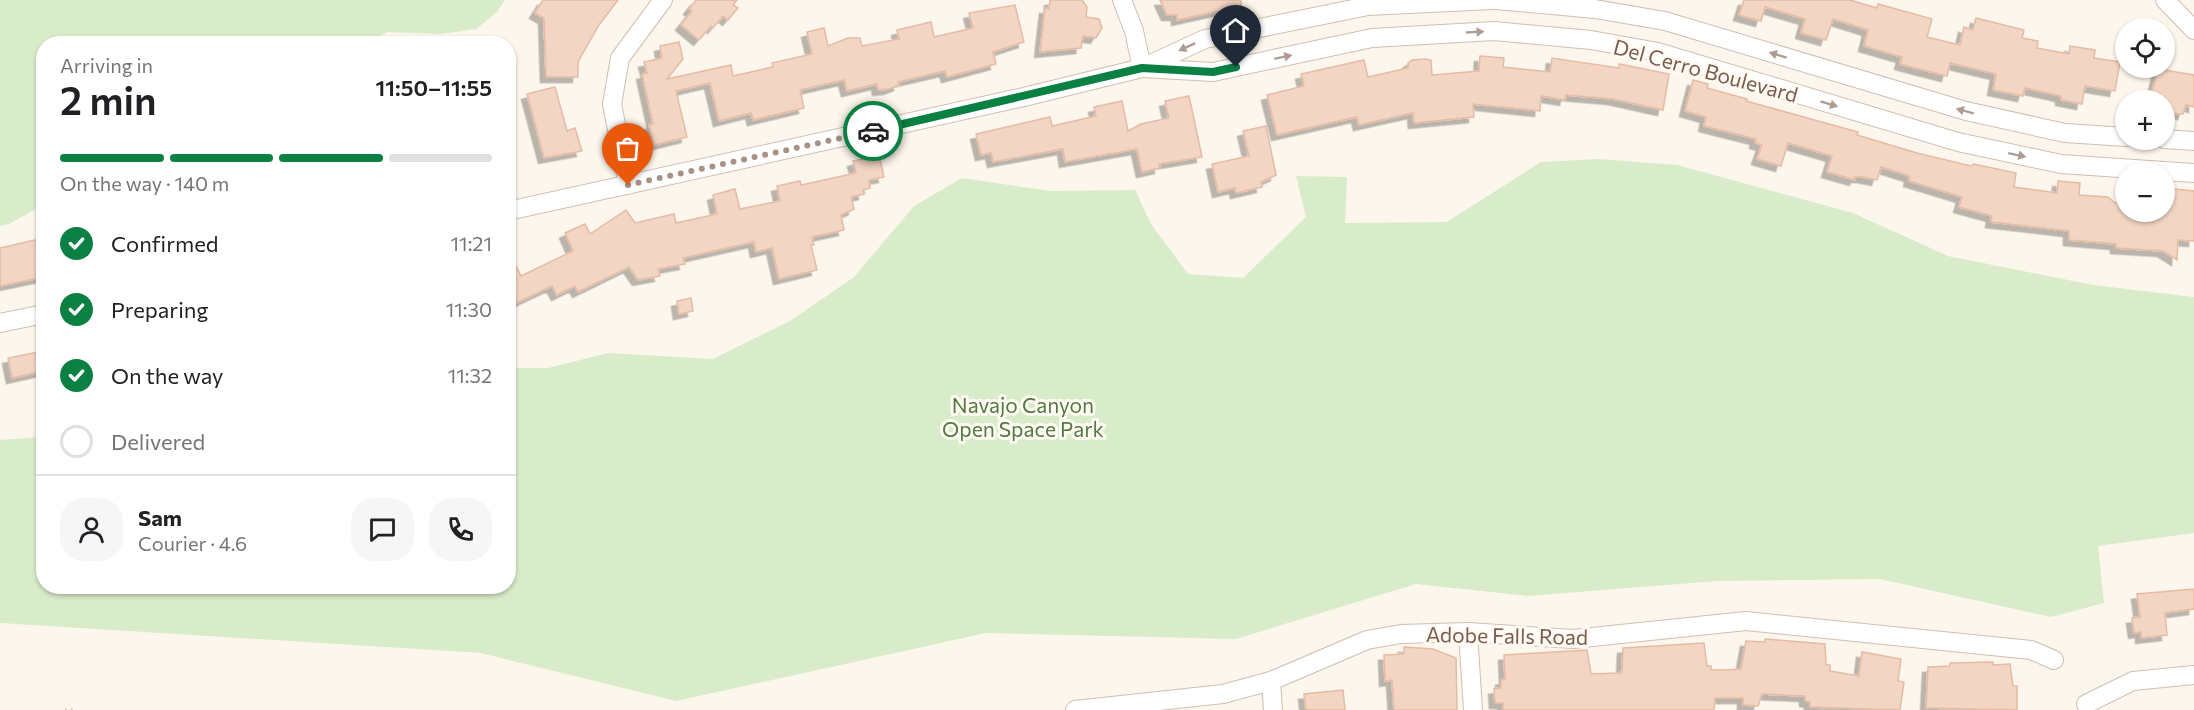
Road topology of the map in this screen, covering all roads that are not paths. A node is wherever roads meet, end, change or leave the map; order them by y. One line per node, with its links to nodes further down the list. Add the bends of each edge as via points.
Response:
1 (663, 0): 11 (street, via 620,58 612,104)
2 (1122, 0): 6 (street)
3 (1494, 0): 6 (street, Del Cerro Boulevard, one-way to 6, via 1368,6 1204,39); 7 (street, Del Cerro Boulevard, one-way to 3, via 2065,133 1966,111 1665,21 1595,9)
4 (2165, 0): 5 (street)
5 (2194, 30)
6 (1142, 68): 10 (street, Del Cerro Boulevard, one-way to 10, via 1213,72 1372,38 1494,32 1591,40 1658,52 1970,145 2061,164); 11 (street, Del Cerro Boulevard)
7 (2115, 136)
8 (2175, 140): 9 (street)
9 (2194, 141)
10 (2194, 173)
11 (628, 185): 12 (street, Del Cerro Boulevard)
12 (516, 209)
13 (36, 316): 14 (street)
14 (0, 323)
15 (1468, 632): 16 (street, Adobe Falls Road, via 1573,639 1746,621 2031,650); 18 (street, Adobe Falls Road, via 1401,634 1367,640); 22 (street)
16 (2054, 660)
17 (2194, 675): 19 (street, via 2133,681)
18 (1271, 681): 20 (street, Adobe Falls Road, via 1223,694); 21 (street)
19 (2086, 704)
20 (1075, 710)
21 (1273, 710)
22 (1473, 710)

